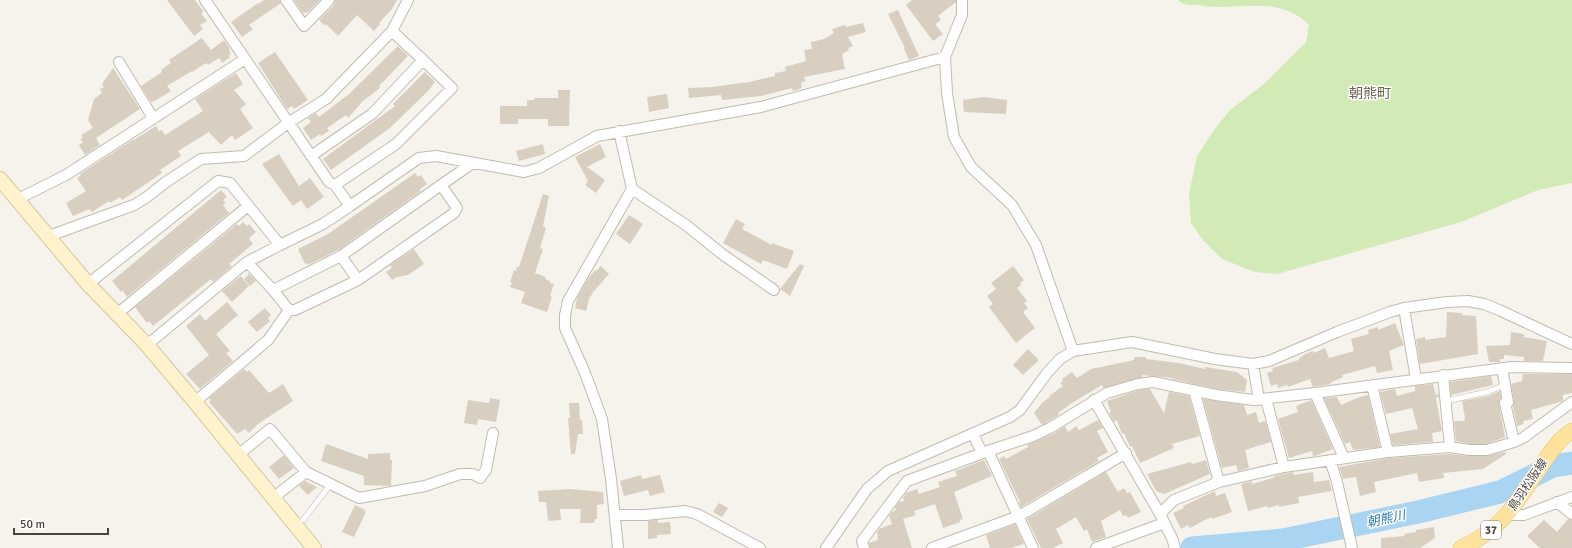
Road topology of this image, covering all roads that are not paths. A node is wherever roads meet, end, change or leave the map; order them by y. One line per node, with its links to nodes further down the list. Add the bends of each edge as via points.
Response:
1 (205, 0): 8 (street)
2 (286, 0): 3 (street, via 304,26)
3 (329, 0)
4 (408, 0): 6 (street)
5 (962, 0): 7 (street, via 962,15)
6 (392, 30): 9 (street); 12 (street, via 326,99)
7 (945, 57): 13 (street, via 761,107); 36 (street, via 947,93 954,137 971,168 1012,205 1036,245)
8 (245, 59): 11 (street); 12 (street)
9 (423, 60): 14 (street, via 372,114); 17 (street, via 452,88 396,144)
10 (119, 62): 11 (street)
11 (153, 118): 20 (street, via 66,175)
12 (288, 123): 14 (street); 23 (street, via 244,156 201,159 134,204)
13 (619, 131): 15 (street, via 597,136 539,168 524,172); 19 (street)
14 (311, 156): 17 (street, via 328,182)
15 (472, 163): 18 (street); 22 (street, via 436,156 419,158)
16 (0, 179): 20 (street)
17 (335, 185): 22 (street)
18 (441, 185): 25 (street); 27 (street, via 458,208 454,213)
19 (632, 189): 30 (street); 71 (street, via 568,301 565,315 565,328 602,419)
20 (18, 199): 23 (street)
21 (248, 206): 24 (street); 28 (street, via 230,183 218,181); 33 (street)
22 (350, 206): 24 (street, via 323,224)
23 (49, 236): 28 (street)
24 (280, 245): 26 (street)
25 (341, 256): 27 (street); 29 (street)
26 (247, 262): 29 (street); 35 (street)
27 (358, 280): 32 (street, via 295,310)
28 (88, 284): 33 (street)
29 (273, 290): 32 (street)
30 (774, 290)
31 (1404, 308): 34 (street, via 1447,302 1468,301 1484,304); 37 (street, via 1337,332 1269,361); 41 (street)
32 (289, 310): 49 (street, via 268,340)
33 (117, 314): 35 (street)
34 (1572, 344)
35 (147, 345): 49 (street)
36 (1073, 352): 37 (street, via 1132,342); 53 (street, via 1060,358 1020,410)
37 (1253, 364): 47 (street)
38 (1502, 368): 39 (street); 40 (street); 43 (street)
39 (1572, 368)
40 (1443, 375): 41 (street); 48 (street)
41 (1416, 379): 42 (street)
42 (1372, 385): 45 (street); 57 (street)
43 (1505, 385): 48 (lane); 54 (street, via 1508,402 1505,403)
44 (1194, 390): 46 (street, via 1153,382 1122,388); 47 (street, via 1239,399); 64 (street)
45 (1315, 393): 47 (street); 60 (street)
46 (1094, 400): 56 (street, via 1050,428); 58 (street)
47 (1262, 400): 62 (street)
48 (1446, 401): 55 (street)
49 (195, 402): 59 (street)
50 (1572, 402): 54 (street)
51 (1572, 431): 69 (main road, 鳥羽松阪線 / 37, via 1560,440)
52 (493, 433): 65 (street, via 486,470 480,478 473,474 460,474 425,486 359,498)
53 (973, 434): 56 (street); 78 (street, via 888,471 867,489)
54 (1514, 442): 55 (street, via 1487,450)
55 (1450, 447): 57 (street)
56 (985, 452): 72 (street); 79 (street, via 907,481 862,541)
57 (1388, 452): 60 (street)
58 (1126, 453): 72 (street); 73 (street)
59 (238, 455): 63 (street, via 270,429); 67 (street)
60 (1344, 458): 61 (street)
61 (1330, 460): 62 (street); 84 (street)
62 (1284, 467): 64 (street)
63 (306, 472): 65 (street); 67 (street)
64 (1219, 482): 73 (street, via 1174,500)
65 (330, 485): 74 (lane)
66 (1572, 497): 68 (street)
67 (273, 498): 75 (street)
68 (1557, 502): 69 (street, via 1524,515); 70 (street)
69 (1511, 510): 85 (main road, 鳥羽松阪線 / 37, via 1496,527)
70 (1572, 514)
71 (615, 515): 76 (street); 77 (street, via 685,511 697,514)
72 (1019, 516): 80 (street); 81 (street)
73 (1162, 519): 82 (street); 83 (street)
74 (303, 520)
75 (314, 548)
76 (618, 548)
77 (760, 548)
78 (826, 548)
79 (864, 548)
80 (932, 548)
81 (1033, 548)
82 (1096, 548)
83 (1175, 548)
84 (1352, 548)
85 (1461, 548)

